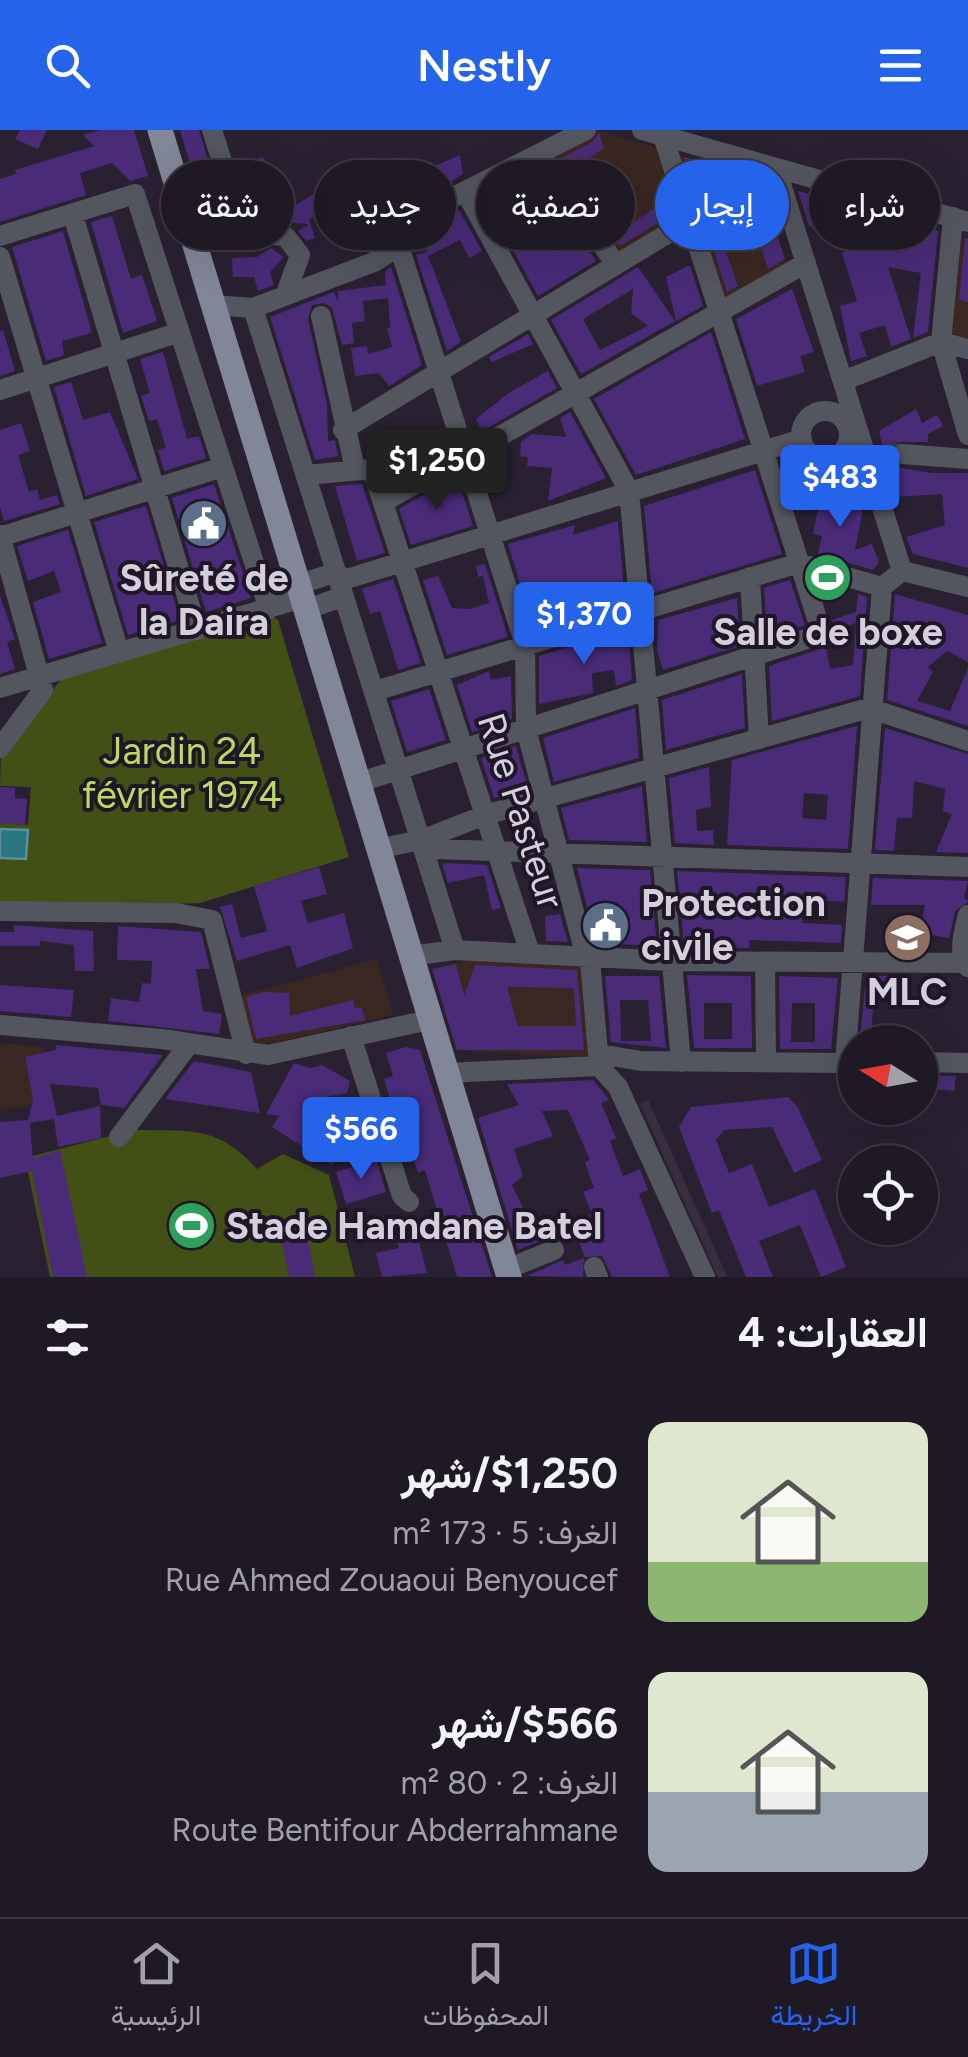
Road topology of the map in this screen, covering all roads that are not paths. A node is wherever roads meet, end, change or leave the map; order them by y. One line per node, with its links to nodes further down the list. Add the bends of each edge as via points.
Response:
1 (160, 130): 6 (main road)
2 (212, 130): 7 (street)
3 (586, 130): 5 (street)
4 (653, 133): 8 (street); 9 (street)
5 (540, 154): 11 (street); 25 (street)
6 (169, 160)
7 (222, 160)
8 (664, 160)
9 (748, 160)
10 (789, 172): 15 (street)
11 (465, 190): 12 (street); 30 (street)
12 (456, 195)
13 (789, 209): 24 (street)
14 (74, 214): 16 (street); 32 (street, via 135,194); 35 (street)
15 (961, 220): 33 (street)
16 (0, 236)
17 (655, 241): 25 (street)
18 (294, 247): 26 (street, via 300,255)
19 (197, 250): 27 (main road)
20 (393, 250): 26 (street)
21 (400, 250): 36 (street)
22 (699, 250): 29 (street)
23 (0, 257): 37 (street)
24 (806, 263): 29 (street); 38 (street)
25 (616, 264): 30 (street)
26 (285, 296): 28 (street)
27 (213, 304): 28 (street); 65 (main road)
28 (253, 308): 51 (street)
29 (719, 312): 40 (street); 45 (street)
30 (534, 314): 36 (street); 40 (street)
31 (321, 316): 42 (street)
32 (180, 332): 35 (street); 49 (street)
33 (941, 342): 34 (street); 38 (street); 43 (street)
34 (968, 349)
35 (114, 354): 37 (street); 52 (street)
36 (437, 373): 42 (street); 47 (street)
37 (37, 379): 39 (street); 55 (street)
38 (843, 381): 41 (street)
39 (0, 390)
40 (577, 393): 47 (street); 53 (street)
41 (852, 425): 44 (street, via 836,413 819,412 805,422); 44 (street, via 845,449 832,458 816,457); 60 (street)
42 (343, 430): 50 (street)
43 (968, 434)
44 (802, 438): 45 (street)
45 (763, 449): 53 (street); 59 (street)
46 (903, 454): 48 (street)
47 (465, 456): 54 (street); 56 (street)
48 (968, 459)
49 (223, 467): 52 (street); 66 (street)
50 (354, 470): 51 (street); 54 (street, Rue Pasteur, via 372,469)
51 (306, 475): 62 (street)
52 (154, 490): 55 (street); 68 (street)
53 (629, 492): 56 (street); 67 (street)
54 (385, 501): 58 (street, Rue Pasteur)
55 (78, 514): 57 (street); 70 (street)
56 (488, 535): 58 (street); 69 (street)
57 (0, 536): 73 (street)
58 (404, 561): 62 (street); 72 (street, Rue Pasteur)
59 (799, 562): 61 (street); 63 (street); 71 (street, via 822,634)
60 (902, 571): 63 (street); 64 (street)
61 (750, 577): 67 (street); 71 (street)
62 (340, 583): 65 (street); 76 (street)
63 (882, 587): 77 (street)
64 (968, 587)
65 (301, 598): 66 (street); 85 (main road)
66 (269, 608): 68 (street)
67 (639, 611): 69 (street); 75 (street)
68 (197, 630): 70 (street)
69 (525, 645): 72 (street); 78 (street)
70 (119, 652): 73 (street)
71 (755, 656): 75 (street); 79 (street)
72 (439, 671): 76 (street); 82 (street, Rue Pasteur)
73 (43, 675): 74 (street); 81 (street, via 44,690)
74 (0, 688)
75 (646, 690): 78 (street); 83 (street)
76 (374, 691): 84 (street)
77 (869, 708): 79 (street); 80 (street); 93 (street)
78 (526, 729): 82 (street); 86 (street)
79 (760, 740): 83 (street)
80 (968, 741)
81 (0, 748)
82 (464, 748): 84 (street); 87 (street, Rue Pasteur)
83 (655, 769): 86 (street); 92 (street)
84 (399, 770): 85 (street); 88 (street)
85 (357, 783): 89 (main road)
86 (546, 799): 87 (street); 91 (street)
87 (486, 815): 88 (street); 90 (street, Rue Pasteur)
88 (420, 840): 89 (street); 90 (street, via 434,849); 97 (street)
89 (377, 849): 99 (main road)
90 (498, 850): 91 (street); 98 (street, Rue Pasteur)
91 (562, 854): 92 (street); 100 (street)
92 (662, 858): 93 (street); 101 (street)
93 (858, 864): 94 (street); 103 (street)
94 (968, 867)
95 (0, 911): 109 (street, via 176,913 212,920)
96 (968, 915): 104 (street)
97 (454, 950): 98 (street); 99 (street)
98 (530, 954): 100 (street)
99 (410, 956): 105 (main road)
100 (590, 958): 101 (street); 110 (street)
101 (670, 960): 102 (street); 112 (street)
102 (766, 962): 103 (street); 113 (street)
103 (850, 963): 104 (street); 113 (street, via 845,1063)
104 (966, 964)
105 (429, 1020): 107 (street); 116 (main road)
106 (0, 1025): 108 (street)
107 (351, 1036): 109 (street); 119 (street)
108 (189, 1044): 109 (street); 118 (street)
109 (246, 1054)
110 (599, 1060): 111 (street); 116 (street); 117 (street)
111 (642, 1061): 112 (street); 117 (street)
112 (681, 1062): 113 (street)
113 (766, 1062)
114 (938, 1062): 115 (street)
115 (968, 1063)
116 (446, 1073): 121 (main road)
117 (618, 1088): 122 (street)
118 (119, 1137)
119 (408, 1202)
120 (554, 1250): 121 (street)
121 (508, 1273)
122 (705, 1277)

